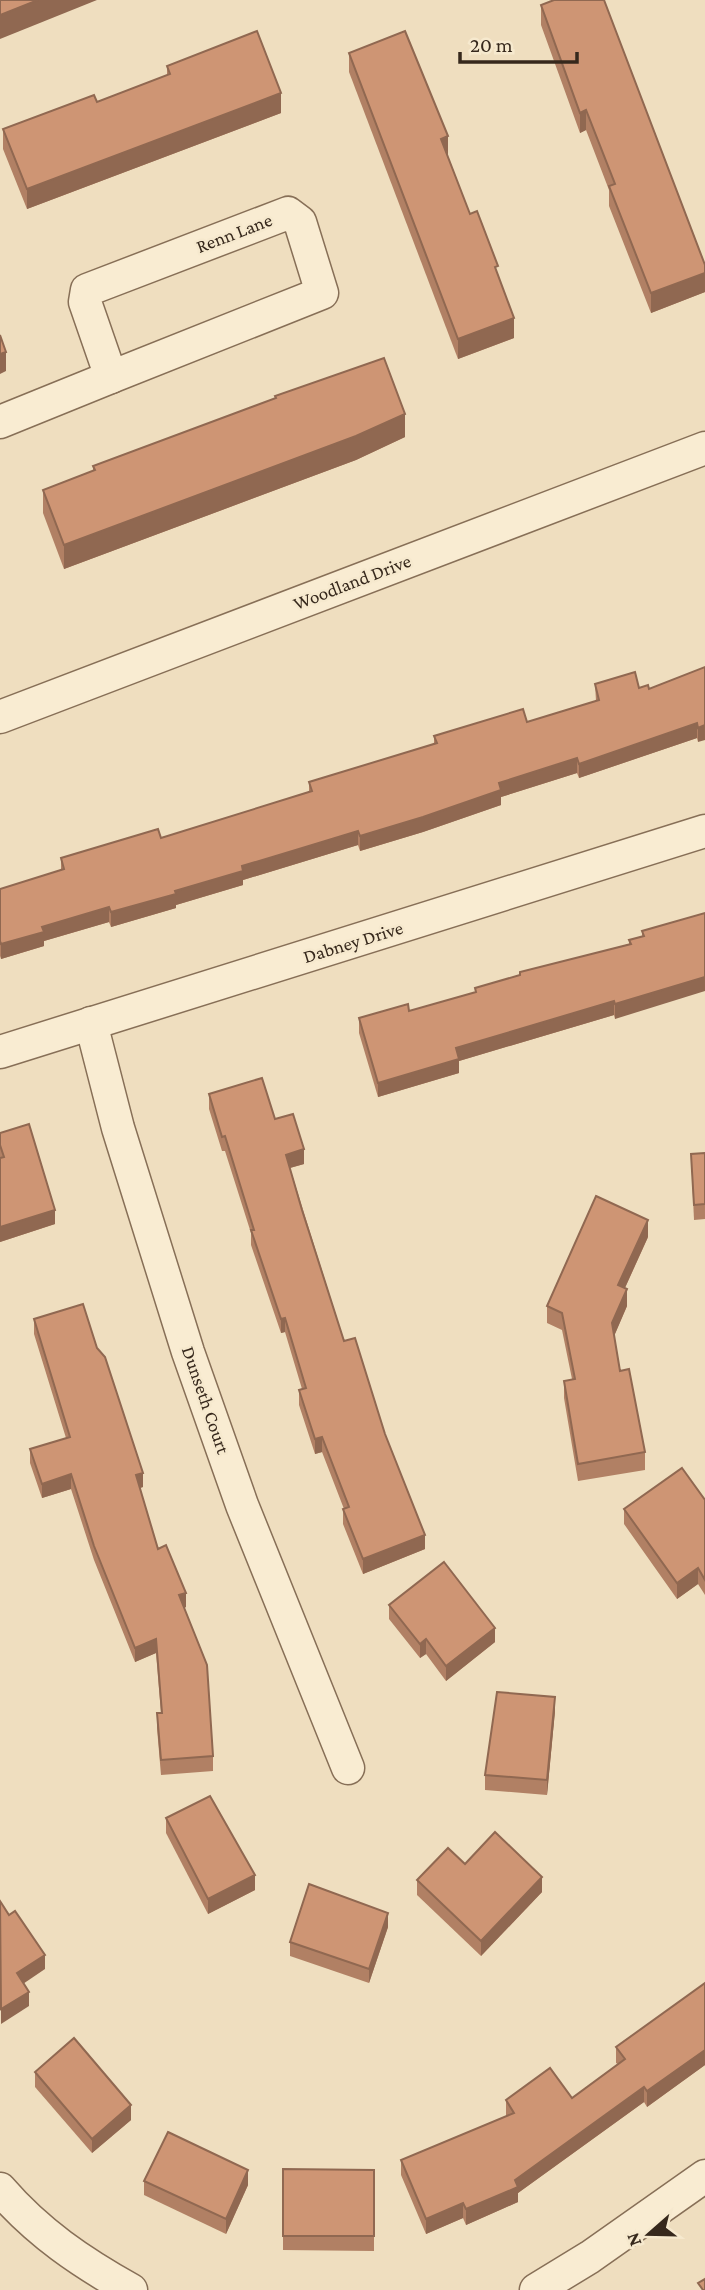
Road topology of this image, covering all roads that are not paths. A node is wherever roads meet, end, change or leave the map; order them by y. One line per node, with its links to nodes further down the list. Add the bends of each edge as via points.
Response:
1 (111, 377): 1 (street, Renn Lane, via 322,293 300,222 288,213 87,290 85,302); 2 (street, Renn Lane)
2 (0, 422)
3 (705, 448): 4 (street, Woodland Drive)
4 (0, 717)
5 (705, 831): 6 (street, Dabney Drive)
6 (91, 1023): 7 (street, Dabney Drive); 8 (street, Dunseth Court, via 188,1352 242,1505)
7 (0, 1052)
8 (348, 1768)
9 (705, 2176): 11 (street)
10 (0, 2189): 12 (street, via 54,2242)
11 (573, 2281): 13 (street)
12 (131, 2290)
13 (536, 2290)

